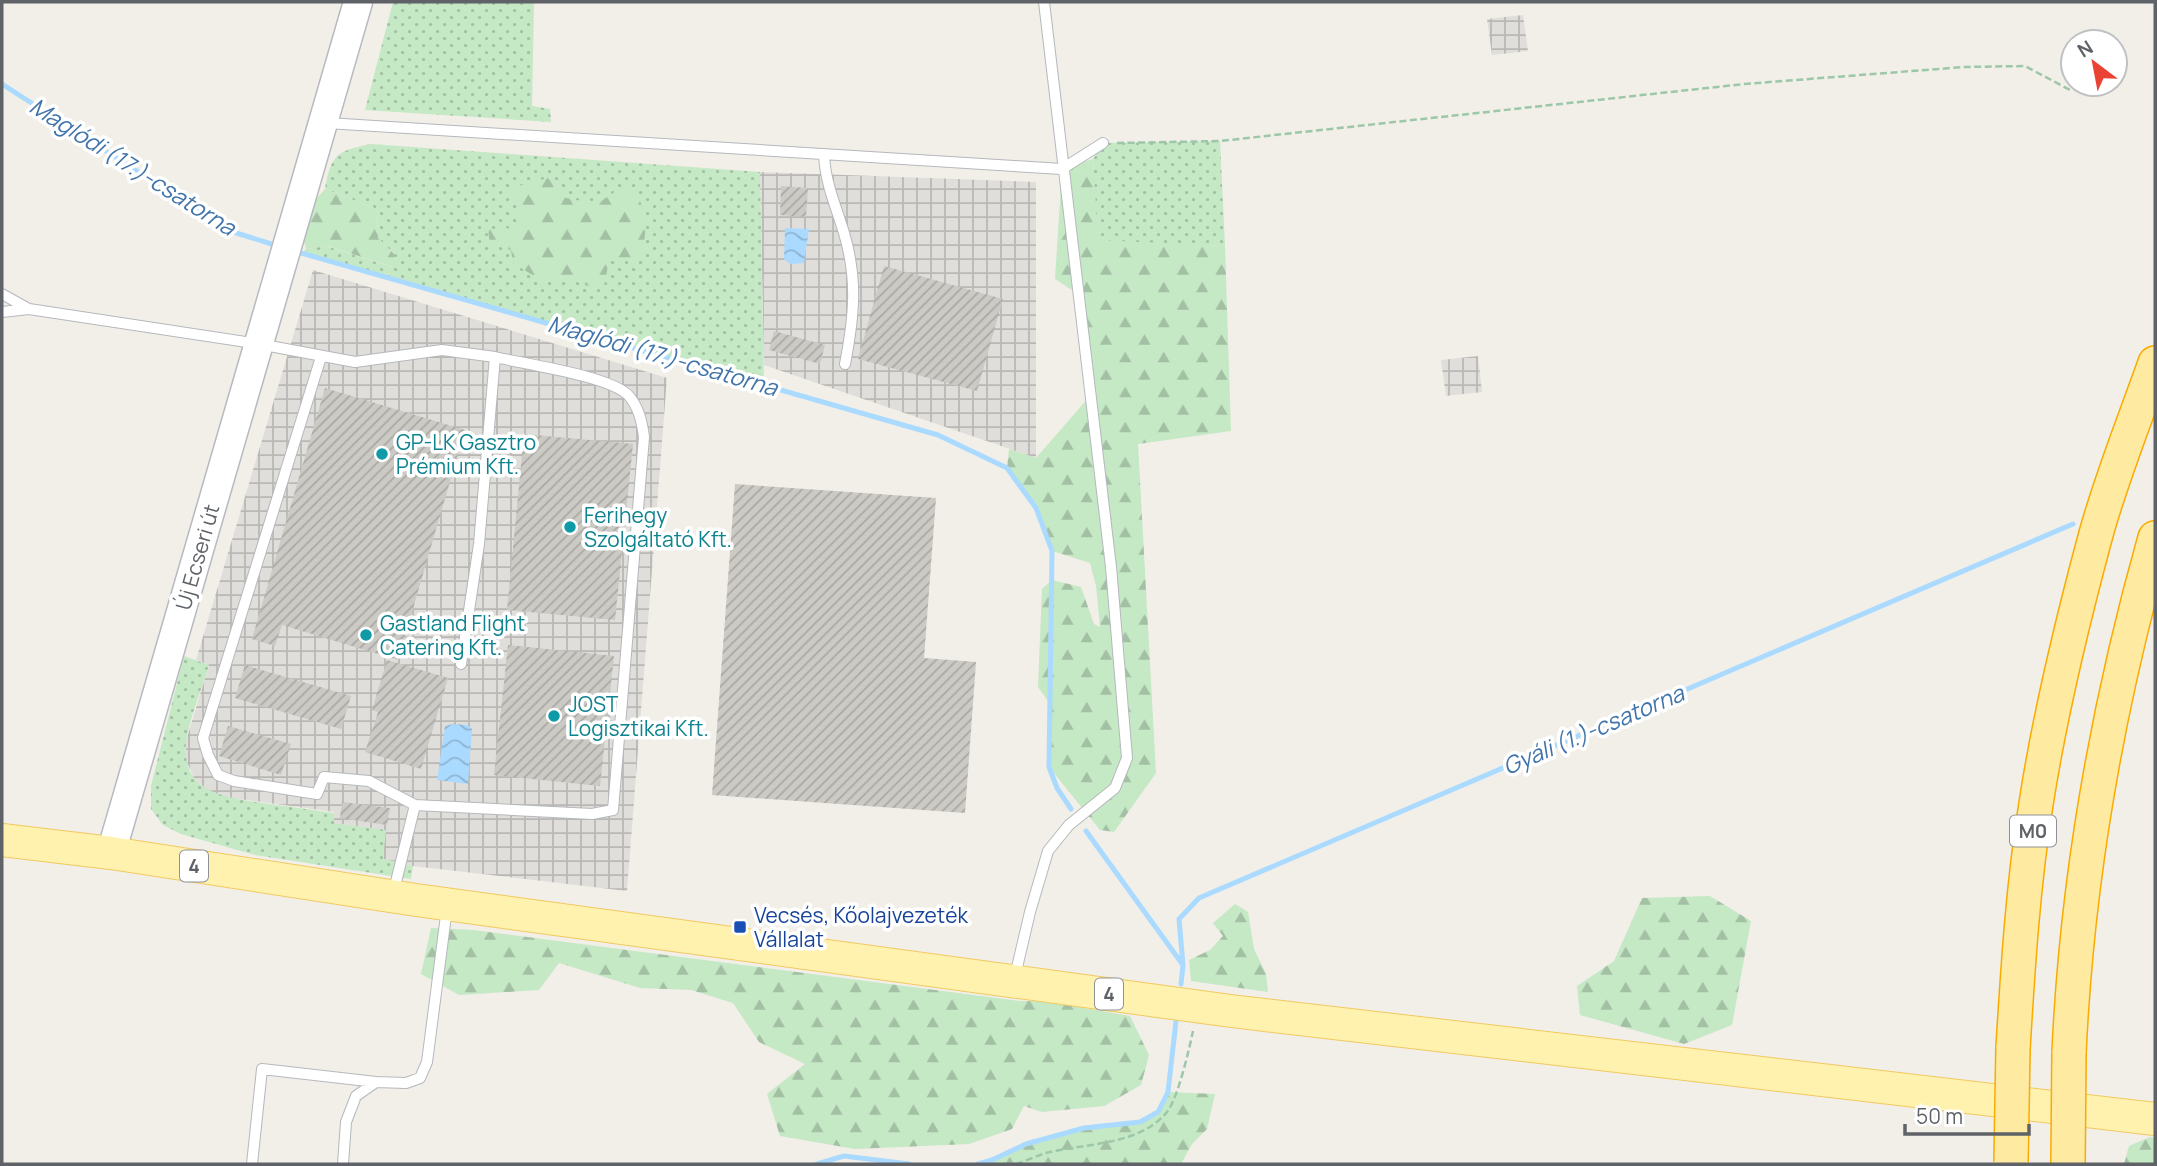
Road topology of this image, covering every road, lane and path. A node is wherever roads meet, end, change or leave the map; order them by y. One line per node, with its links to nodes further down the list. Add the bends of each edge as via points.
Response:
1 (358, 2): 4 (main road)
2 (1044, 2): 7 (lane)
3 (2059, 84): 5 (path, via 2025,66 1964,67 1744,84 1220,141)
4 (323, 123): 6 (lane); 11 (main road, Új Ecseri út)
5 (1103, 143): 7 (lane)
6 (824, 154): 7 (lane); 15 (lane, via 825,175 844,234 853,283 854,318)
7 (1062, 169): 23 (lane, via 1111,567 1127,758 1115,788 1069,825 1048,850)
8 (2, 294): 9 (lane)
9 (29, 309): 10 (lane); 11 (lane)
10 (2, 312)
11 (259, 344): 12 (lane); 20 (main road, Új Ecseri út)
12 (321, 357): 13 (lane, via 355,362 442,350); 18 (lane, via 203,738 218,775 234,781 317,794 324,777 369,780)
13 (495, 357): 17 (lane, via 479,544); 18 (lane, via 618,388 629,397 642,422 613,810 592,814)
14 (2155, 363): 27 (highway, M0, bridge, via 2097,532 2061,670 2036,803 2017,976)
15 (845, 364)
16 (2155, 538): 31 (highway, M0, bridge, via 2128,636 2098,778 2076,929)
17 (461, 664)
18 (415, 805): 21 (lane)
19 (2, 840): 20 (main road, 4)
20 (111, 853): 21 (main road, 4)
21 (393, 896): 22 (main road, 4)
22 (448, 904): 23 (main road, 4); 25 (lane, via 428,1062 420,1077 406,1083)
23 (1015, 980): 26 (main road, 4, via 1231,1011)
24 (1194, 1029): 30 (path, via 1168,1112 1147,1128 1118,1140 1045,1153)
25 (376, 1082): 28 (lane, via 262,1069); 29 (lane, via 356,1096 346,1122)
26 (2155, 1119)
27 (2011, 1163)
28 (252, 1164)
29 (344, 1164)
30 (1016, 1164)
31 (2068, 1164)

